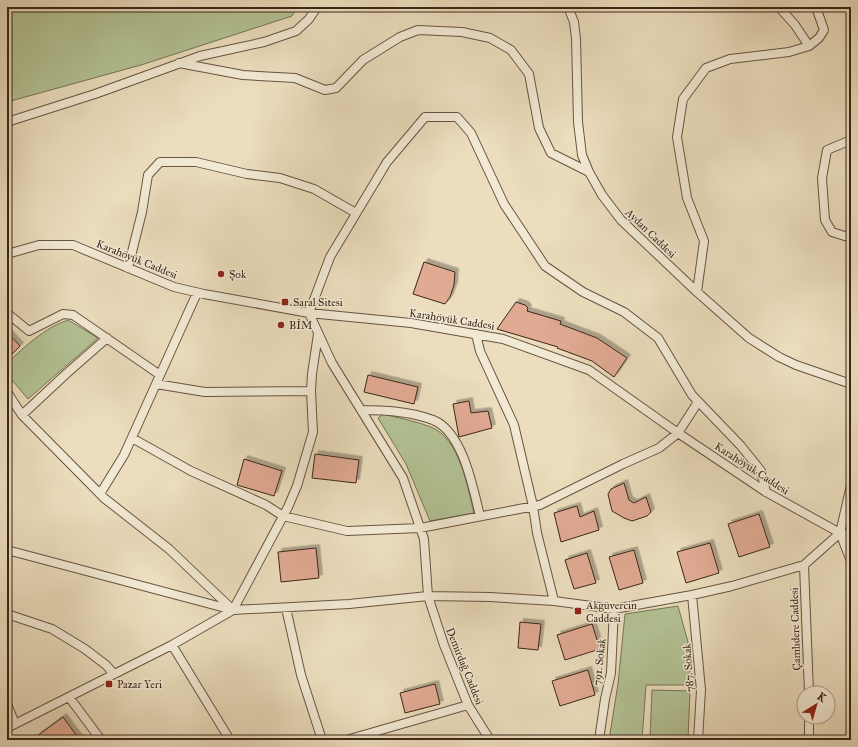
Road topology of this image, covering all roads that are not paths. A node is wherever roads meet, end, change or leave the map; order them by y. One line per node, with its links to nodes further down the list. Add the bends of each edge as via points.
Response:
1 (317, 7): 6 (street, via 296,31 264,42)
2 (568, 7): 9 (street, Aydan Caddesi, via 574,22 576,39 579,134 582,155)
3 (779, 7): 5 (street)
4 (816, 7): 5 (street, via 824,30)
5 (809, 46): 14 (street, via 789,52 730,59 706,68 682,99 677,136 687,198 704,241)
6 (179, 63): 7 (street, via 95,94); 9 (street, via 243,75 295,78 325,90 336,88 363,60 400,37 418,30 462,32 490,38 511,50 529,74 539,128 551,153)
7 (7, 122)
8 (851, 140): 11 (street, via 827,150 822,178 825,220 832,232)
9 (589, 172): 14 (street, Aydan Caddesi, via 621,220)
10 (356, 213): 13 (street, via 314,189 280,178 247,174 196,162 160,162 148,175); 17 (street, via 330,257); 26 (street, via 387,162 425,117 457,117 471,133 504,204 545,266 583,292 624,312 658,338)
11 (851, 238)
12 (7, 254): 13 (street, Karahöyük Caddesi, via 39,245 73,245)
13 (128, 268): 15 (street, Karahöyük Caddesi, via 174,287)
14 (697, 292): 23 (street, Aydan Caddesi, via 748,338 766,350 796,365)
15 (197, 293): 17 (street, Karahöyük Caddesi); 21 (street)
16 (7, 313): 20 (street, via 29,331 63,314 73,316)
17 (309, 313): 18 (street, Demirdağ Caddesi); 19 (street, Karahöyük Caddesi, via 411,323)
18 (318, 334): 24 (street); 27 (street, Demirdağ Caddesi, via 332,363)
19 (476, 334): 29 (street, Karahöyük Caddesi, via 502,339 589,370); 34 (street, via 480,351 514,425)
20 (107, 338): 21 (street); 28 (street)
21 (160, 375): 22 (street)
22 (156, 384): 24 (street, via 205,392); 30 (street)
23 (851, 384)
24 (311, 391): 35 (street, via 313,432 297,486)
25 (7, 392): 28 (street)
26 (698, 402): 29 (street); 32 (street, via 761,471)
27 (361, 410): 36 (street, via 391,411 419,417 434,421 445,429 464,458); 37 (street, Demirdağ Caddesi, via 402,478)
28 (22, 414): 33 (street)
29 (678, 433): 32 (street, Karahöyük Caddesi); 34 (street, via 659,448 540,505)
30 (132, 438): 33 (street); 35 (street, via 191,471 266,505)
31 (851, 485): 38 (street)
32 (766, 492): 38 (street, Karahöyük Caddesi)
33 (100, 494): 48 (street, via 169,549)
34 (532, 506): 36 (street); 45 (street)
35 (283, 516): 37 (street, via 348,531); 48 (street)
36 (480, 516): 37 (street)
37 (420, 528): 44 (street, Demirdağ Caddesi, via 424,539)
38 (840, 533): 39 (street, Karahöyük Caddesi); 41 (street); 42 (street)
39 (851, 536)
40 (7, 550): 48 (street)
41 (851, 561)
42 (804, 565): 43 (street); 52 (street, Çamlıdere Caddesi)
43 (692, 595): 47 (street); 64 (street, 787. Sokak, via 701,690)
44 (428, 596): 45 (street); 46 (street); 55 (street, Demirdağ Caddesi)
45 (554, 601): 47 (street)
46 (286, 608): 48 (street); 60 (street, via 301,675)
47 (614, 609): 63 (street, 791. Sokak, via 611,672)
48 (233, 610): 50 (street)
49 (7, 614): 51 (street, via 52,629 84,649)
50 (172, 645): 51 (street); 59 (street)
51 (114, 674): 53 (street)
52 (809, 685)
53 (69, 697): 57 (street); 58 (street)
54 (7, 704): 57 (street)
55 (468, 705): 61 (street); 62 (street, Demirdağ Caddesi)
56 (809, 725): 65 (street)
57 (11, 726)
58 (101, 740)
59 (230, 740)
60 (322, 740)
61 (346, 740)
62 (490, 740)
63 (599, 740)
64 (698, 740)
65 (809, 740)

